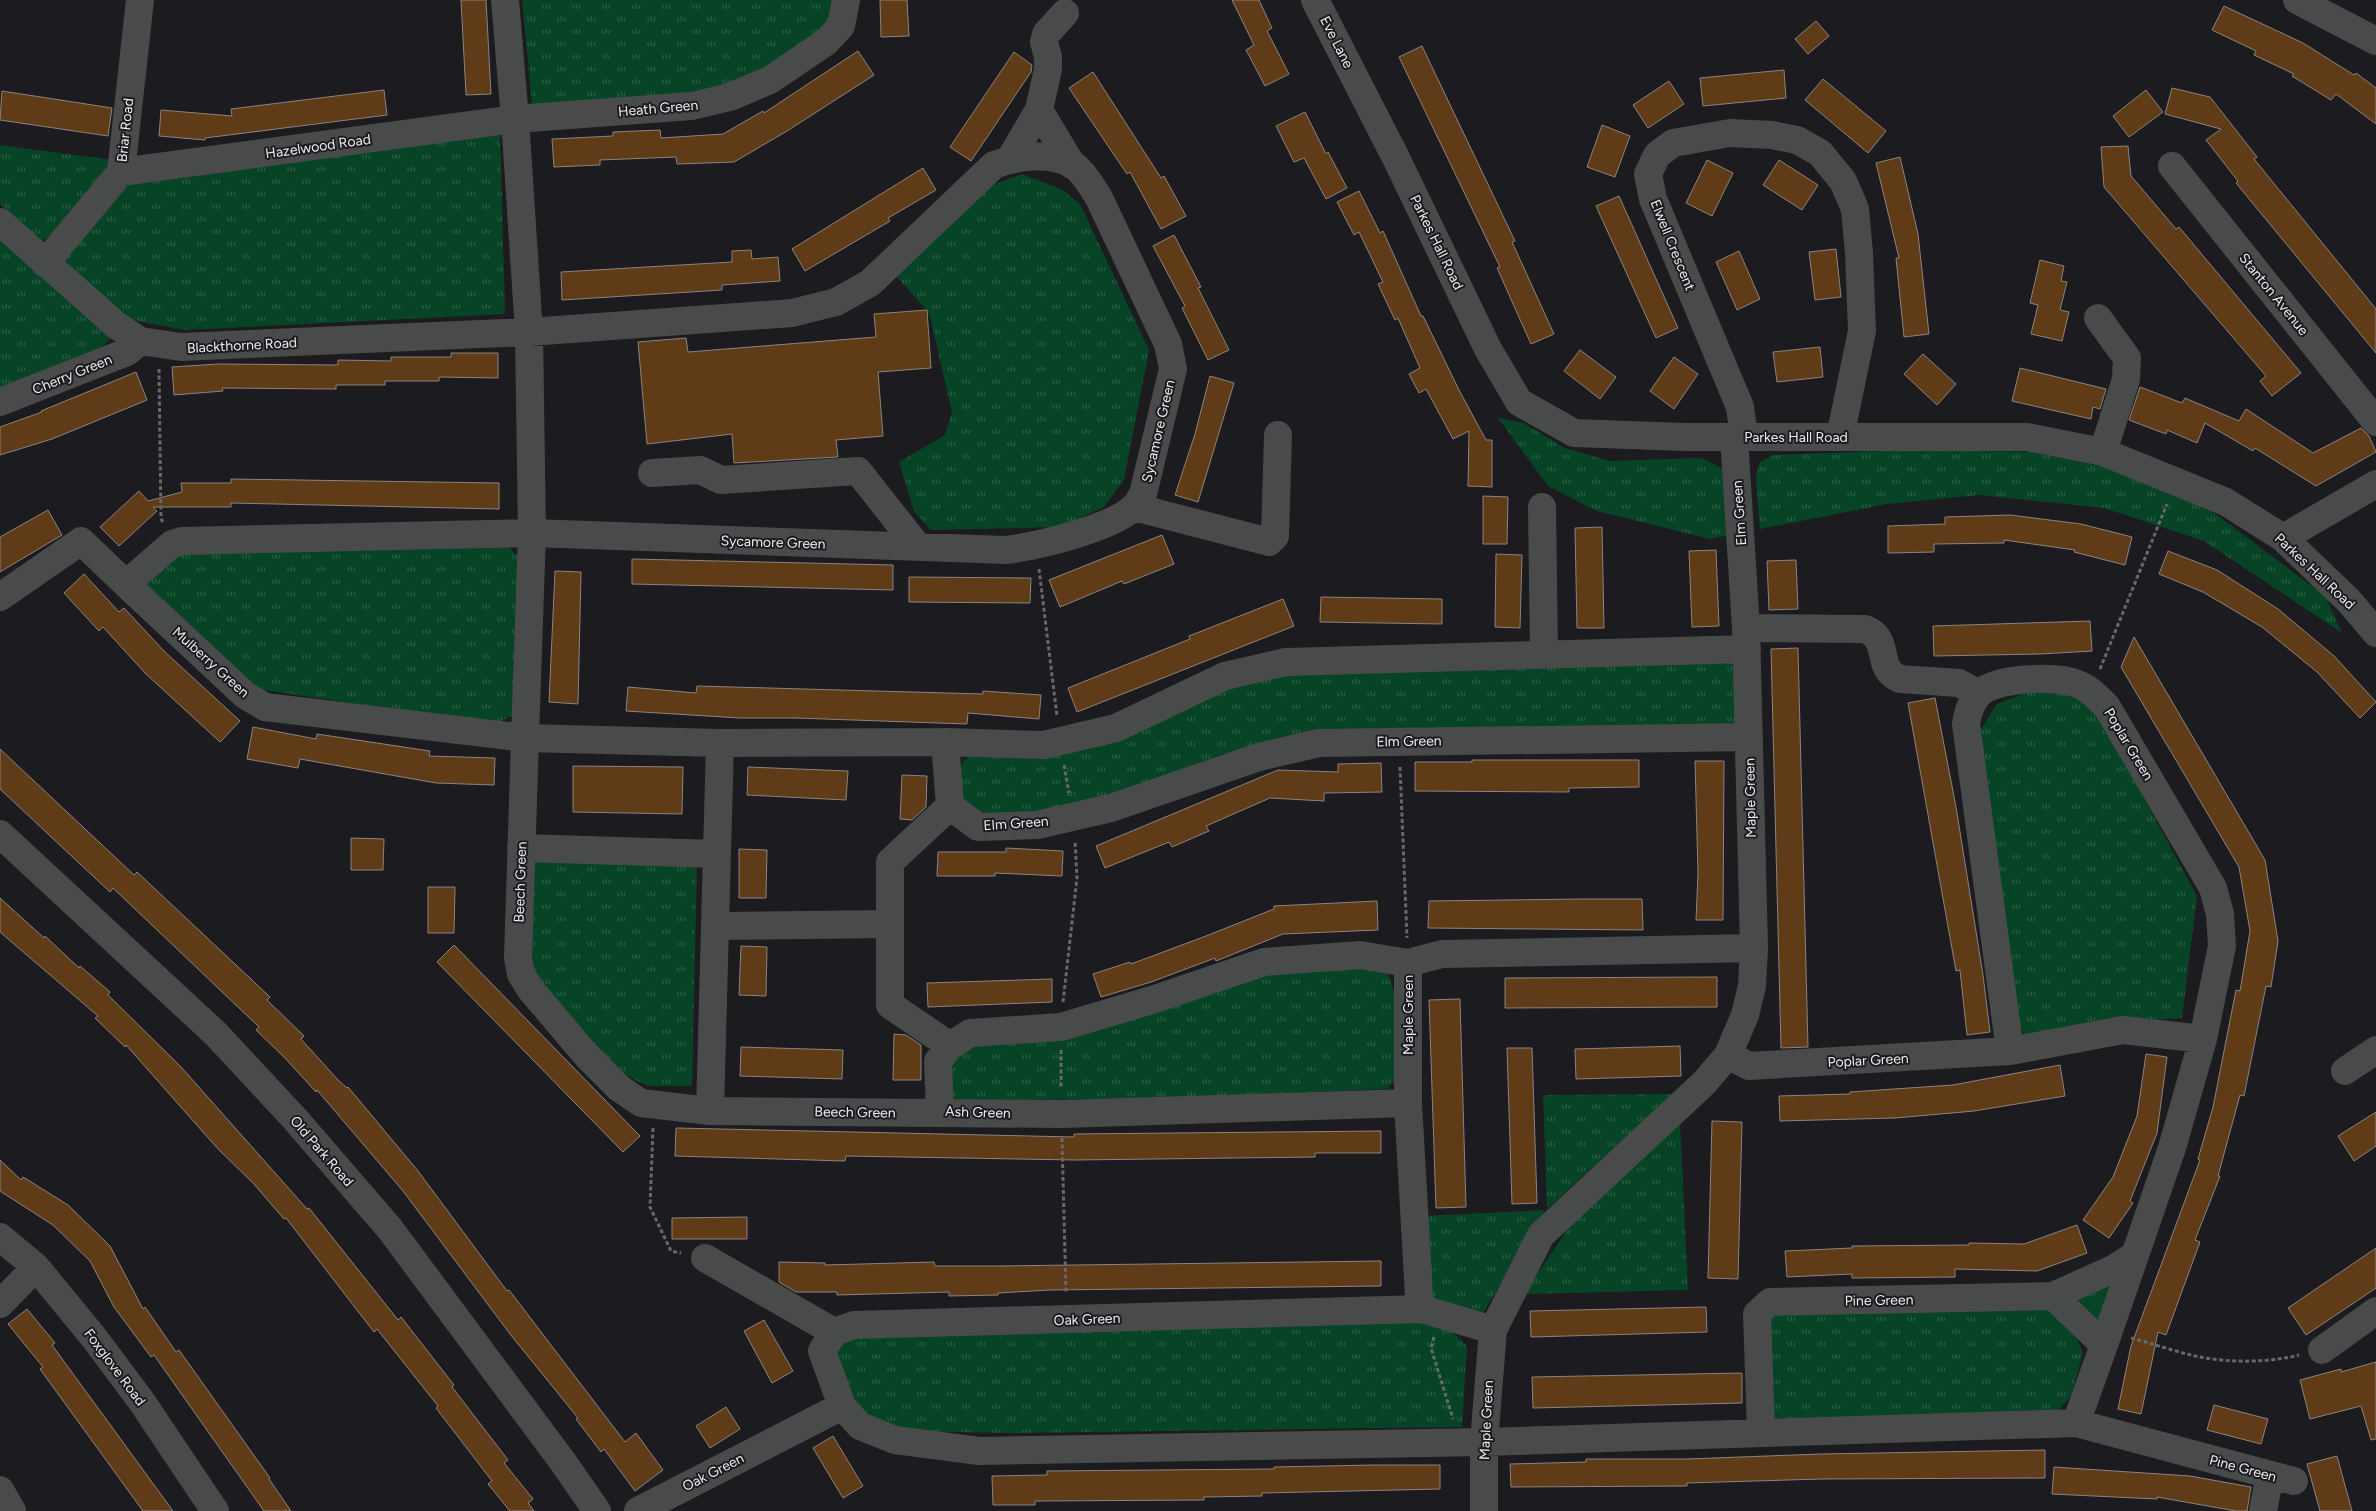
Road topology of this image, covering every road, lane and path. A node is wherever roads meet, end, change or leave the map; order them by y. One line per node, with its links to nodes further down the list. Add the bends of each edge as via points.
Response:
1 (140, 0): 14 (street, Briar Road)
2 (505, 0): 10 (street)
3 (846, 0): 10 (street, Heath Green, via 841,26 826,42 770,80 730,97 692,106)
4 (1315, 0): 8 (street, Eve Lane)
5 (2297, 0): 7 (street)
6 (1066, 13): 9 (street, via 1046,34 1048,69)
7 (2376, 42)
8 (1358, 83): 23 (street, Parkes Hall Road, via 1488,349 1519,402 1574,433)
9 (1039, 110): 11 (street); 12 (street, Sycamore Green)
10 (516, 119): 14 (street, Hazelwood Road); 18 (street)
11 (1010, 159): 12 (street, via 1031,156); 18 (street, via 994,165 980,176 870,282 836,302 792,313)
12 (1072, 165): 30 (street, Sycamore Green, via 1099,198 1168,344 1173,370 1143,494)
13 (2172, 166): 21 (street, Stanton Avenue)
14 (120, 172): 16 (street, Briar Road)
15 (0, 222): 16 (street, Blackthorne Road)
16 (45, 263): 19 (street, Blackthorne Road, via 116,325)
17 (2098, 318): 25 (street, via 2127,358 2126,379)
18 (529, 332): 19 (street, Blackthorne Road, via 181,347); 31 (street)
19 (150, 342): 20 (street, Cherry Green); 33 (path, via 161,518)
20 (0, 402)
21 (2376, 422)
22 (1278, 435): 30 (street, via 1275,536 1268,542)
23 (1739, 437): 24 (street, Parkes Hall Road); 24 (street, Elwell Crescent, via 1740,407 1653,199 1648,174 1657,155 1673,143 1730,133 1797,140 1820,153 1842,180 1855,209 1862,330); 39 (street, Elm Green)
24 (1840, 437): 25 (street, Parkes Hall Road, via 2027,437)
25 (2103, 452): 27 (street, Parkes Hall Road)
26 (652, 472): 35 (street, via 700,470 722,480 858,471)
27 (2176, 481): 32 (street, Parkes Hall Road, via 2226,502); 41 (path)
28 (2376, 484): 32 (street)
29 (1542, 506): 40 (street)
30 (1134, 507): 34 (street, Sycamore Green, via 1089,530)
31 (532, 533): 33 (street); 35 (street, Sycamore Green); 44 (street)
32 (2283, 538): 38 (street, Parkes Hall Road, via 2349,601)
33 (172, 544): 36 (street)
34 (1036, 546): 35 (street, Sycamore Green, via 1006,550); 45 (path)
35 (918, 547)
36 (126, 584): 37 (street, Mulberry Green, via 81,541); 44 (street, Mulberry Green, via 245,695 264,707)
37 (0, 597)
38 (2376, 633)
39 (1746, 639): 40 (street); 42 (street, via 1865,629 1876,634 1889,672 1900,679 1959,683); 43 (street, Elm Green)
40 (1544, 654): 45 (street, via 1286,662 1224,676 1116,728)
41 (2092, 691): 42 (street, Poplar Green, via 2078,684 2043,678 1995,684); 59 (street, Poplar Green, via 2120,727 2213,888 2220,914 2222,946)
42 (1979, 694): 62 (street, via 1968,712 1966,724)
43 (1749, 737): 46 (street, Elm Green); 56 (street, Maple Green)
44 (525, 738): 48 (street); 52 (street, Beech Green)
45 (1060, 741): 47 (street, via 1044,745); 50 (path)
46 (1399, 741): 50 (street, Elm Green, via 1319,743 1259,757 1111,808); 57 (path)
47 (945, 742): 48 (street); 49 (street)
48 (720, 743): 53 (street)
49 (950, 806): 50 (street, Elm Green, via 978,827 1037,825); 54 (street, via 890,862)
50 (1073, 816): 58 (path, via 1077,878)
51 (0, 834): 91 (street, Old Park Road, via 216,1034 295,1120 390,1230)
52 (521, 848): 53 (street); 66 (street, Beech Green, via 518,958 521,974 587,1056 619,1088 641,1103)
53 (717, 854): 55 (street)
54 (890, 924): 55 (street); 60 (street, via 890,1005)
55 (714, 926): 67 (street)
56 (1754, 948): 57 (street, Maple Green, via 1442,954); 63 (street, Maple Green, via 1752,986 1745,1015)
57 (1408, 963): 58 (street, Ash Green, via 1360,955 1264,962); 65 (street, Maple Green)
58 (1061, 1027): 60 (street, Ash Green, via 970,1033); 69 (path)
59 (2203, 1039): 62 (street, Poplar Green, via 2123,1030); 71 (street, via 2172,1148)
60 (950, 1046): 68 (street, Ash Green, via 938,1061)
61 (2376, 1050): 64 (street)
62 (2010, 1051): 63 (street, Poplar Green, via 1749,1066)
63 (1728, 1055): 79 (street, Maple Green, via 1704,1084 1540,1235)
64 (2345, 1071)
65 (1408, 1103): 69 (street, Ash Green); 77 (street, Maple Green, via 1419,1296)
66 (653, 1105): 67 (street, Beech Green); 72 (path, via 650,1207 671,1251)
67 (710, 1111): 68 (street, Beech Green)
68 (940, 1113): 69 (street, Ash Green)
69 (1062, 1114): 78 (path)
70 (0, 1237): 73 (street, Foxglove Road)
71 (2132, 1257): 74 (street); 81 (street)
72 (704, 1258): 80 (street)
73 (36, 1267): 75 (street); 90 (street, Foxglove Road, via 95,1338 142,1402)
74 (2053, 1296): 81 (street); 85 (street, Pine Green, via 1770,1302 1757,1314)
75 (0, 1304)
76 (2376, 1311): 82 (street)
77 (1432, 1312): 78 (street, Oak Green); 79 (street); 86 (path, via 1431,1348 1457,1432)
78 (1067, 1319): 80 (street, Oak Green, via 854,1325)
79 (1493, 1330): 87 (street, Maple Green)
80 (834, 1332): 83 (street, via 822,1351)
81 (2106, 1339): 82 (path, via 2234,1360 2283,1359); 84 (street)
82 (2322, 1350)
83 (842, 1406): 86 (street, via 860,1426 895,1440 979,1451); 92 (street, Oak Green)
84 (2076, 1423): 85 (street, Pine Green); 94 (street, Pine Green, via 2282,1478)
85 (1761, 1432): 87 (street, Pine Green)
86 (1456, 1442): 87 (street)
87 (1484, 1442): 93 (street, Maple Green)
88 (0, 1490): 89 (street)
89 (12, 1511)
90 (215, 1511)
91 (597, 1511)
92 (638, 1511)
93 (1484, 1511)
94 (2263, 1511)

